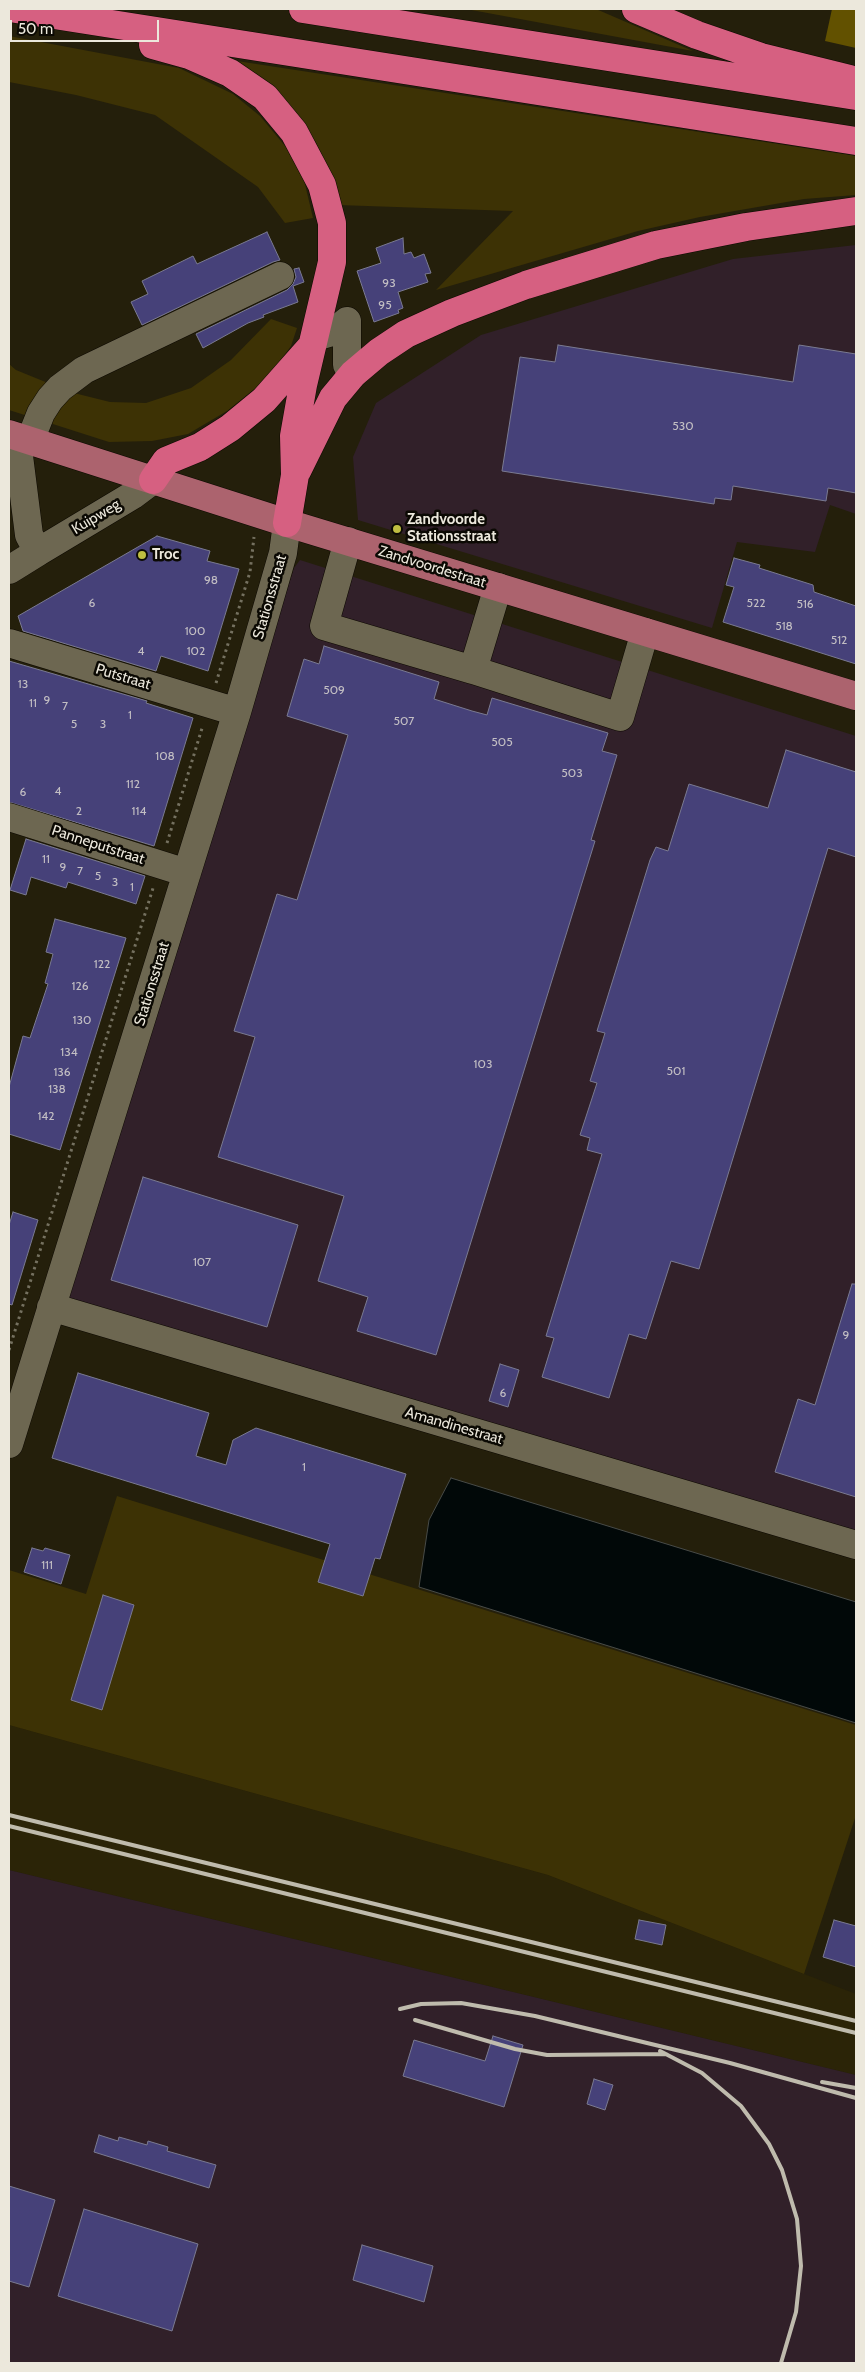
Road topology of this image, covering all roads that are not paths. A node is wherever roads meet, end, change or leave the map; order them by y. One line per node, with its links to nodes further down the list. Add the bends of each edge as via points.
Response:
1 (16, 9): 4 (highway)
2 (303, 9): 6 (highway)
3 (636, 9): 5 (highway, via 761,57)
4 (49, 14): 7 (highway); 10 (highway, via 189,55 230,73 265,97 294,132 322,185 332,223 332,262)
5 (856, 81)
6 (856, 96)
7 (856, 141)
8 (856, 211): 11 (highway, via 746,227 656,245 526,285 406,334)
9 (280, 276): 12 (street, via 84,370 60,388)
10 (314, 341): 11 (street, via 347,321 347,365); 13 (highway, via 302,384 294,436); 14 (highway, via 264,400 200,447 166,461)
11 (353, 374): 13 (highway, via 333,398)
12 (19, 438): 14 (main road, Zandvoordestraat); 17 (street, via 28,534)
13 (295, 475): 15 (highway)
14 (153, 480): 15 (main road, Zandvoordestraat); 17 (street, Kuipweg)
15 (287, 522): 16 (main road, Zandvoordestraat); 24 (street, Stationsstraat, via 283,553)
16 (348, 541): 19 (main road, Zandvoordestraat); 22 (street, via 324,626)
17 (38, 552): 18 (street, Kuipweg)
18 (9, 570)
19 (498, 587): 20 (main road, Zandvoordestraat); 22 (street)
20 (645, 632): 22 (street, via 620,717); 23 (main road, Zandvoordestraat)
21 (9, 642): 24 (street, Putstraat)
22 (473, 670)
23 (856, 696)
24 (237, 712): 26 (street, Stationsstraat)
25 (9, 817): 26 (street, Panneputstraat)
26 (187, 873): 27 (street, Stationsstraat)
27 (51, 1307): 28 (street, Stationsstraat); 29 (street, Amandinestraat)
28 (9, 1444)
29 (856, 1545)

